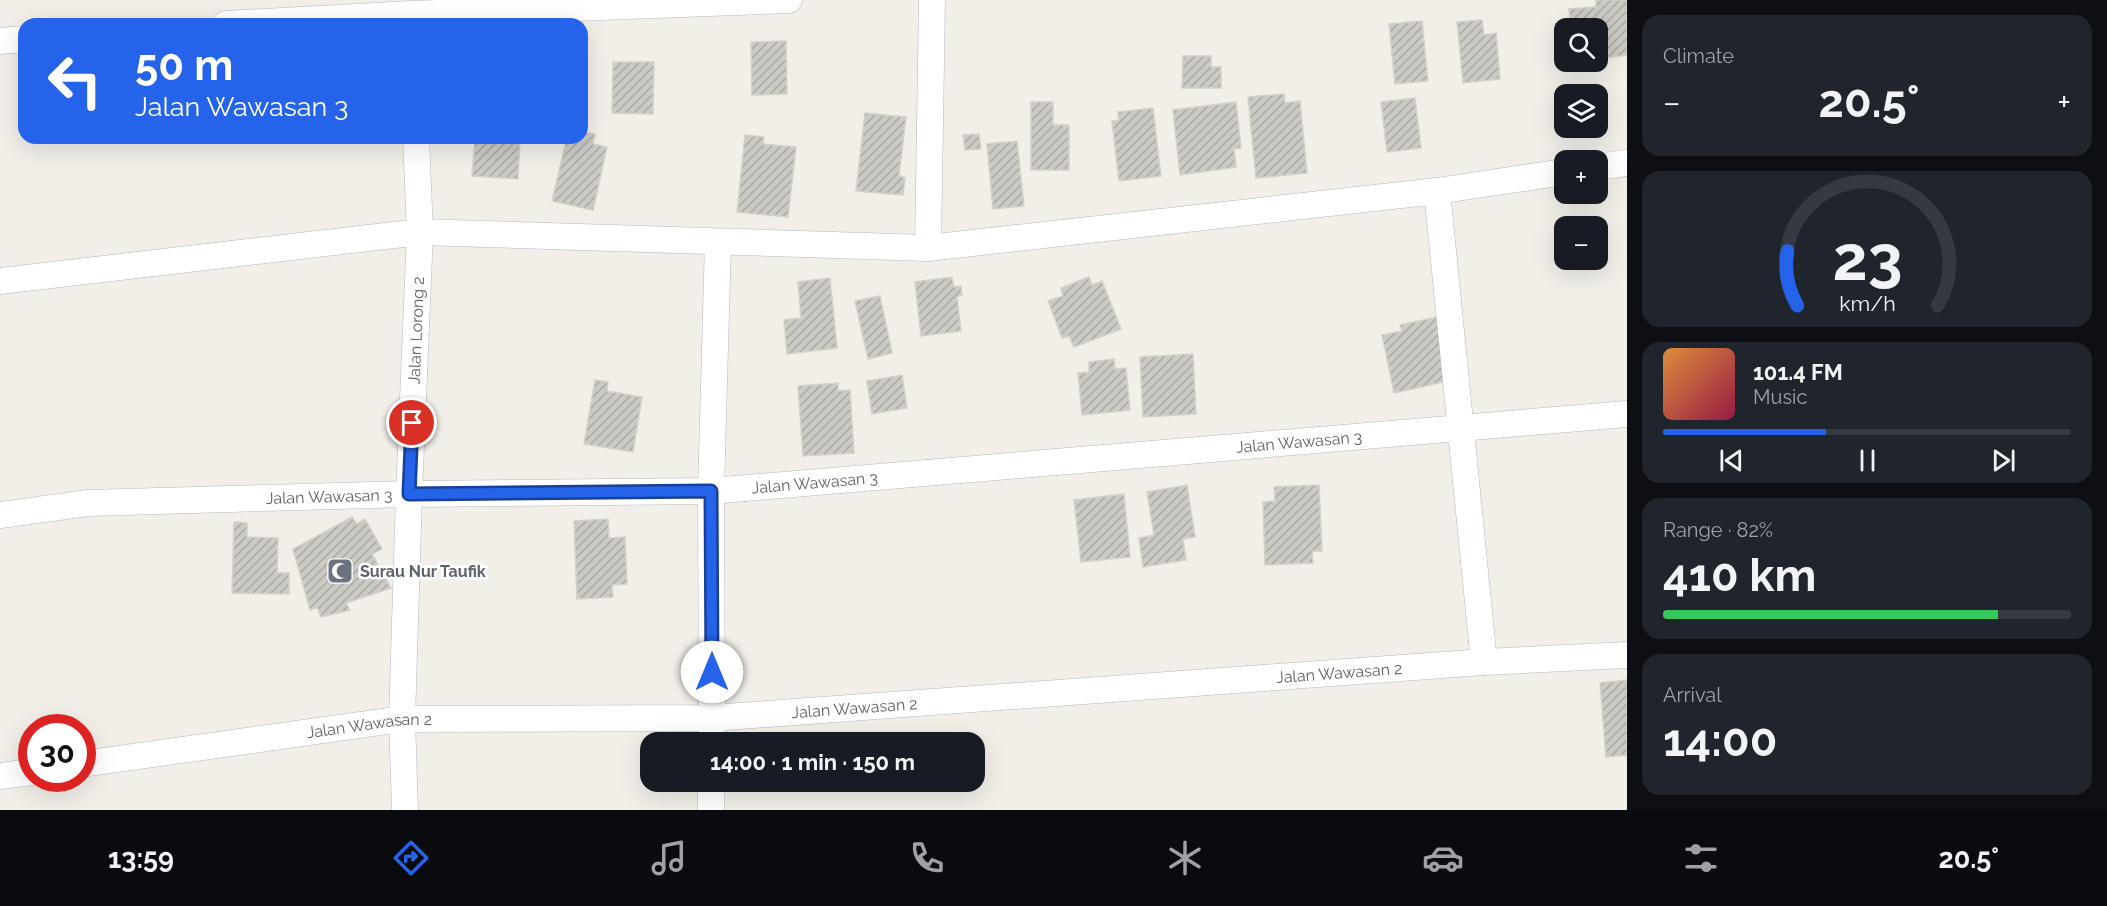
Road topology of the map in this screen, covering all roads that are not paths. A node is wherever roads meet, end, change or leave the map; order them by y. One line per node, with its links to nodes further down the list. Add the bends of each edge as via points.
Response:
1 (789, 0): 3 (street)
2 (932, 0): 13 (street)
3 (431, 18)
4 (18, 40): 5 (street)
5 (0, 41)
6 (416, 144): 11 (street, Jalan Lorong 2)
7 (1627, 163): 8 (street)
8 (1608, 166)
9 (1554, 173): 10 (street)
10 (1437, 191): 13 (street); 16 (street)
11 (420, 232): 12 (street); 14 (street); 18 (street, Jalan Lorong 2)
12 (718, 242): 13 (street); 17 (street)
13 (928, 248)
14 (0, 281)
15 (1627, 414): 16 (street, Jalan Wawasan 3)
16 (1461, 427): 17 (street, Jalan Wawasan 3); 21 (street)
17 (711, 491): 18 (street, Jalan Wawasan 3); 23 (street)
18 (409, 494): 19 (street, Jalan Wawasan 3, via 88,503); 22 (street, Jalan Lorong 2)
19 (0, 515)
20 (1627, 655): 21 (street, Jalan Wawasan 2)
21 (1484, 662): 23 (street, Jalan Wawasan 2)
22 (402, 719): 23 (street, Jalan Wawasan 2); 24 (street, Jalan Wawasan 2); 28 (street, Jalan Lorong 2)
23 (712, 730)
24 (96, 762)
25 (18, 774): 26 (street)
26 (0, 776)
27 (711, 792): 29 (street)
28 (405, 810)
29 (711, 810)

